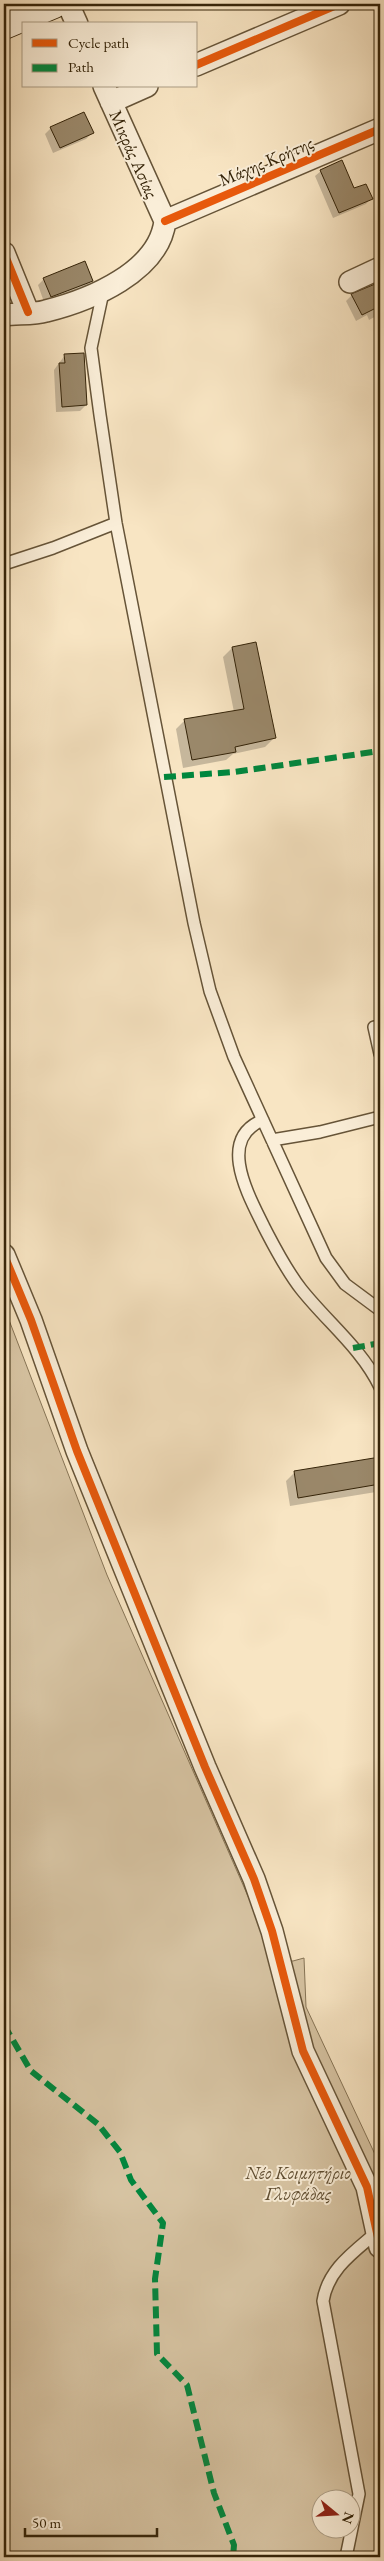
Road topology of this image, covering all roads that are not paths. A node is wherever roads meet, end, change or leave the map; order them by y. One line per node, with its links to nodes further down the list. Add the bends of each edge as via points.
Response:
1 (54, 4): 5 (street)
2 (68, 4): 4 (street)
3 (339, 4): 6 (street)
4 (76, 22)
5 (4, 25)
6 (198, 64)
7 (137, 88): 8 (street)
8 (107, 94): 10 (street, Μικράς Ασίας)
9 (380, 129): 10 (street, Μάχης Κρήτης)
10 (165, 221): 14 (street, via 156,250 139,267)
11 (4, 254): 15 (street)
12 (380, 268): 13 (street)
13 (350, 282)
14 (103, 292): 15 (street, via 44,312); 17 (lane, via 91,348)
15 (28, 312): 16 (street)
16 (4, 315)
17 (116, 523): 18 (lane); 22 (lane, via 149,682 166,786 210,992 234,1057)
18 (4, 564)
19 (374, 1028): 20 (lane)
20 (380, 1054)
21 (380, 1117): 23 (lane)
22 (263, 1120): 23 (lane); 26 (lane, via 253,1124 239,1146 239,1167 247,1194 282,1261 301,1289 358,1353)
23 (272, 1140): 25 (lane, via 326,1258 345,1284)
24 (4, 1255): 27 (street, via 77,1450 205,1767 254,1879 272,1931 303,2051)
25 (380, 1310)
26 (380, 1387)
27 (375, 2201): 28 (street)
28 (378, 2239): 29 (lane, via 334,2271 323,2301 359,2494)
29 (346, 2557)

